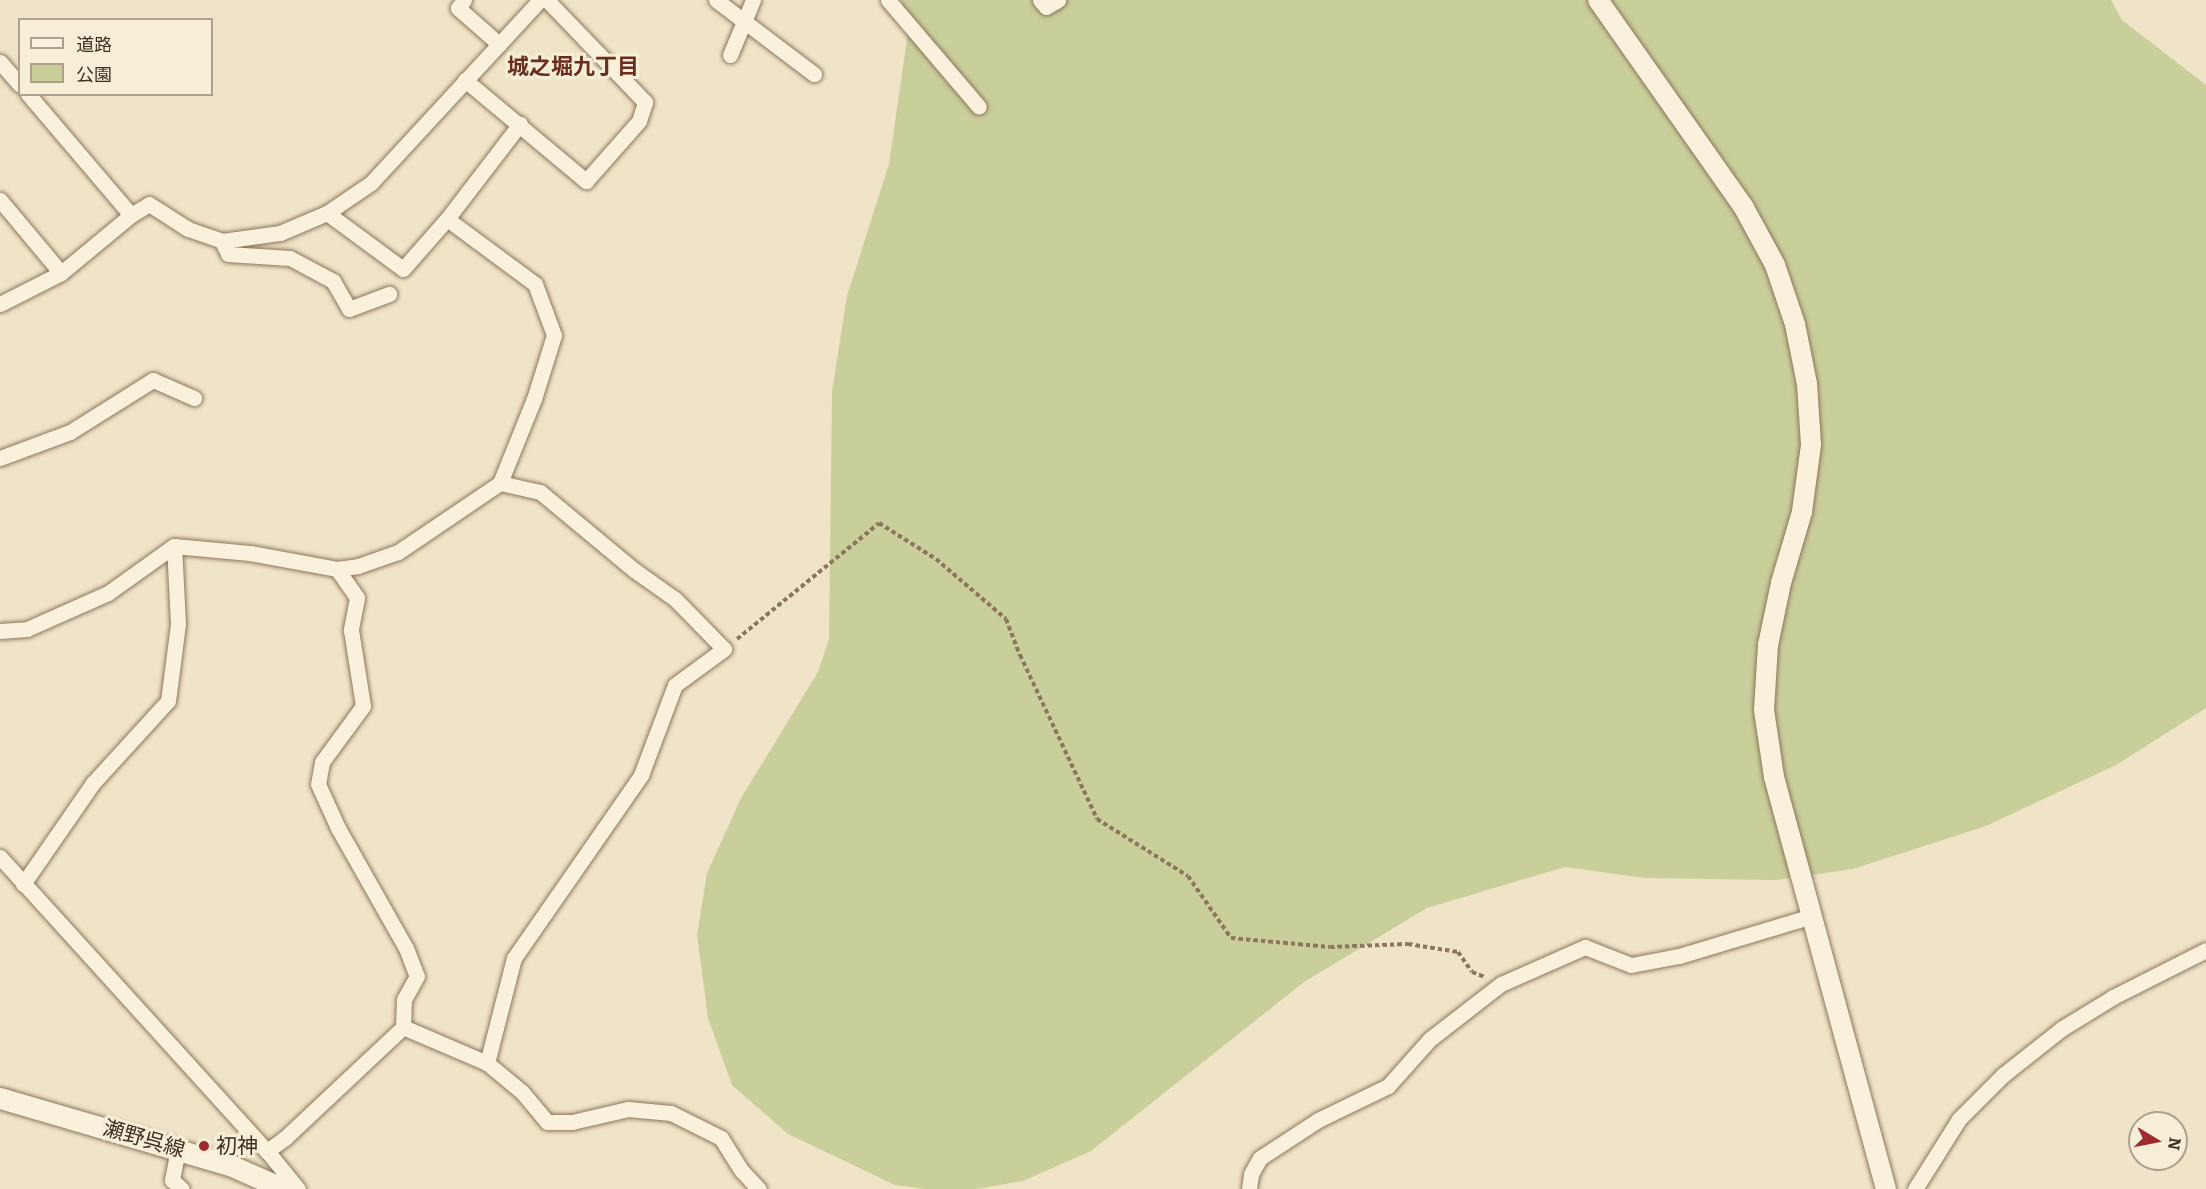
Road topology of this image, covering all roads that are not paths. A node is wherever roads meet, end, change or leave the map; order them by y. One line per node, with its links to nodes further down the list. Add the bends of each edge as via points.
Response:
1 (464, 0): 11 (street, via 458,8)
2 (540, 0): 11 (street)
3 (547, 0): 19 (street, via 645,102 639,121 586,181)
4 (716, 0): 10 (street)
5 (753, 0): 10 (street)
6 (888, 0): 18 (street)
7 (1040, 0): 8 (street, via 1046,7)
8 (1058, 0)
9 (1598, 0): 36 (street, via 1743,206 1775,265 1795,324 1807,384 1811,445 1802,512 1768,645 1764,710 1774,777)
10 (746, 20): 12 (street); 14 (street)
11 (499, 44): 15 (street)
12 (730, 55)
13 (0, 62): 16 (street)
14 (814, 74)
15 (465, 80): 19 (street); 21 (street, via 371,183)
16 (18, 83)
17 (30, 96): 22 (street)
18 (979, 107)
19 (520, 124): 23 (street)
20 (0, 201): 25 (street)
21 (327, 213): 23 (street, via 403,269); 24 (street, via 280,233)
22 (131, 215): 24 (street, via 148,204 188,229); 25 (street)
23 (447, 219): 30 (street, via 535,284 554,335 534,399)
24 (222, 241): 26 (street, via 228,254 290,258 333,281 349,309)
25 (61, 273): 27 (street)
26 (389, 294)
27 (0, 304)
28 (194, 398): 29 (street, via 153,380 70,432)
29 (0, 458)
30 (500, 483): 32 (street, via 398,552); 39 (street, via 540,492 633,570 675,599 724,649 675,685 641,775 514,958)
31 (174, 546): 32 (street, via 250,553); 33 (street, via 108,593 27,629); 35 (street, via 178,624 168,700 93,783)
32 (337, 569): 38 (street, via 357,598 351,630 363,706 322,762 318,784 338,828 406,948 417,976 404,999)
33 (0, 631)
34 (0, 857): 35 (street)
35 (23, 884): 42 (street)
36 (1812, 916): 47 (street, via 1678,956 1631,964 1585,947 1501,984 1430,1039 1388,1086 1317,1120 1260,1158 1251,1174); 48 (street)
37 (2206, 950): 49 (street, via 2061,1029 2003,1075 1959,1119)
38 (403, 1027): 39 (street); 42 (street)
39 (487, 1063): 46 (street, via 522,1092 548,1122 572,1122 627,1108 671,1113 721,1138)
40 (0, 1098): 41 (main road, 瀬野呉線)
41 (178, 1149): 43 (street, via 172,1180); 44 (main road, 瀬野呉線, via 232,1166)
42 (267, 1151): 45 (street)
43 (182, 1189)
44 (284, 1189)
45 (298, 1189)
46 (759, 1189)
47 (1249, 1189)
48 (1886, 1189)
49 (1915, 1189)

